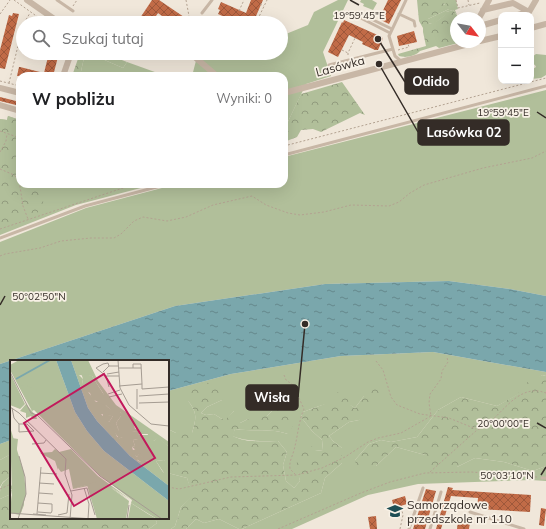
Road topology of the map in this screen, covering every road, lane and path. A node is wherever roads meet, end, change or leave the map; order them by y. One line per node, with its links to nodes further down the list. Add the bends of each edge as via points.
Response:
1 (10, 0): 26 (path)
2 (14, 0): 22 (path)
3 (27, 0): 30 (street)
4 (57, 0): 20 (lane)
5 (76, 0): 18 (path)
6 (186, 0): 31 (path)
7 (211, 0): 25 (lane)
8 (244, 0): 21 (path)
9 (267, 0): 17 (path)
10 (406, 0): 27 (lane)
11 (456, 0): 16 (path, via 458,8)
12 (468, 0): 16 (path)
13 (536, 0): 24 (street)
14 (488, 2): 16 (path); 19 (street)
15 (260, 4): 17 (path)
16 (469, 5)
17 (264, 6): 32 (path)
18 (72, 7)
19 (483, 10): 24 (street, via 513,3)
20 (73, 11)
21 (238, 11)
22 (31, 12): 28 (path); 29 (path)
23 (349, 12): 40 (lane)
24 (529, 12)
25 (202, 13)
26 (0, 14)
27 (399, 14): 37 (lane, via 414,21); 39 (lane)
28 (28, 16)
29 (36, 16)
30 (50, 16)
31 (189, 16)
32 (260, 16)
33 (369, 18): 39 (lane)
34 (498, 21): 35 (street)
35 (486, 24)
36 (546, 24): 38 (street)
37 (415, 26)
38 (534, 27)
39 (392, 29): 40 (lane)
40 (390, 33): 47 (lane)
41 (498, 37): 43 (street)
42 (355, 38): 48 (path)
43 (486, 40)
44 (408, 44): 50 (path, via 409,48 397,51)
45 (454, 48): 54 (street, Lasówka)
46 (342, 50): 48 (path)
47 (393, 50): 53 (lane); 54 (lane)
48 (348, 53): 53 (path)
49 (16, 54): 60 (path)
50 (398, 54)
51 (69, 60): 56 (street)
52 (198, 60): 57 (street)
53 (349, 60): 55 (lane)
54 (402, 62): 64 (street, Lasówka)
55 (330, 65)
56 (64, 72)
57 (212, 72)
58 (546, 78): 71 (path)
59 (0, 81): 60 (path)
60 (9, 83): 61 (path)
61 (16, 85)
62 (546, 86): 74 (lane)
63 (0, 88): 65 (street)
64 (288, 91)
65 (16, 92)
66 (0, 106): 67 (street)
67 (16, 109)
68 (0, 131): 69 (path)
69 (8, 134): 70 (path); 73 (path)
70 (16, 137)
71 (288, 145)
72 (546, 151): 83 (path, via 532,158 483,168 424,185 389,206 351,205 300,215 266,205 252,196 213,205 186,217 167,221 143,218 134,221 114,238 61,241)
73 (0, 152)
74 (288, 154)
75 (0, 169): 76 (path)
76 (16, 177)
77 (20, 188): 80 (path)
78 (123, 188): 80 (path)
79 (153, 188): 82 (lane, via 85,206)
80 (28, 219): 81 (path)
81 (0, 229)
82 (0, 238)
83 (0, 256)
84 (447, 357): 88 (path, via 448,362 441,380 430,394)
85 (376, 361): 88 (path, via 383,370 388,390 397,405)
86 (284, 376): 91 (path, via 293,384 304,409 289,463 290,469)
87 (546, 393): 89 (path, via 531,392 512,400 485,426)
88 (432, 416): 89 (path, via 449,418); 91 (path, via 401,433 368,442 346,457 322,468)
89 (477, 430): 90 (path)
90 (430, 473): 92 (path, via 471,472); 101 (path, via 368,490)
91 (297, 475): 95 (path, via 231,477 188,488)
92 (542, 478): 93 (lane)
93 (546, 478)
94 (10, 484): 97 (path)
95 (169, 487)
96 (423, 488): 103 (lane)
97 (0, 489)
98 (441, 492): 104 (lane)
99 (401, 507): 102 (path)
100 (470, 512): 105 (lane)
101 (278, 529)
102 (400, 529)
103 (409, 529)
104 (430, 529)
105 (524, 529)

